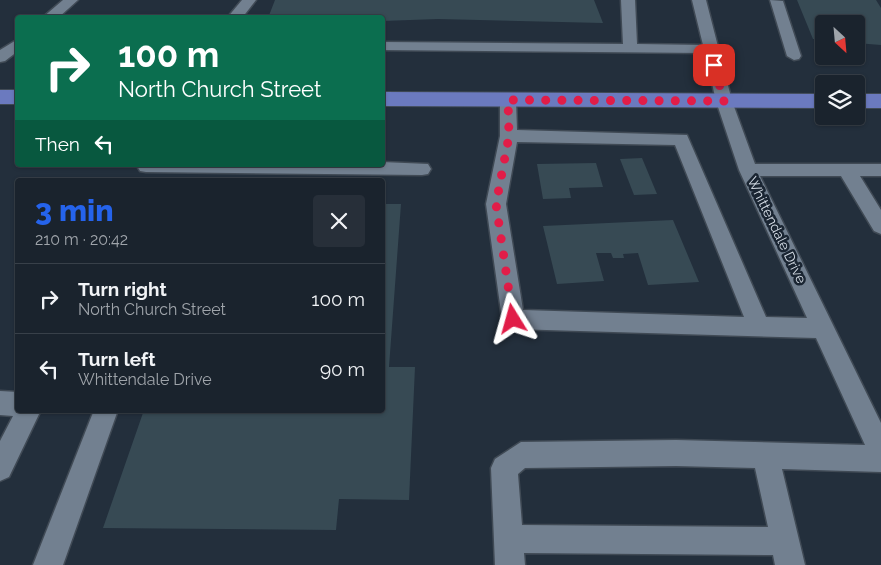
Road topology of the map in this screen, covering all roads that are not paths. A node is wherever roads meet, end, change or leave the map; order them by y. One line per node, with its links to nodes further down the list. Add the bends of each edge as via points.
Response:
1 (71, 0): 7 (street)
2 (249, 0): 8 (street)
3 (628, 0): 11 (street)
4 (699, 0): 12 (street, Whittendale Drive)
5 (759, 0): 6 (street)
6 (775, 1): 13 (street)
7 (53, 15)
8 (236, 15)
9 (15, 46): 14 (street)
10 (385, 46): 11 (street)
11 (630, 48): 12 (street)
12 (709, 49): 19 (street, Whittendale Drive)
13 (794, 56)
14 (0, 58)
15 (0, 96): 16 (main road)
16 (15, 97)
17 (385, 99): 18 (main road)
18 (508, 100): 19 (main road); 23 (street)
19 (724, 101): 20 (main road); 26 (street, Whittendale Drive)
20 (815, 101)
21 (865, 101): 22 (main road)
22 (881, 102)
23 (509, 136): 32 (street, via 681,139); 32 (street, via 496,204 513,319)
24 (422, 169): 30 (street)
25 (144, 170): 29 (street)
26 (748, 170): 27 (street); 33 (street, Whittendale Drive)
27 (846, 170): 28 (street); 31 (street)
28 (881, 170)
29 (196, 173): 30 (street)
30 (232, 174)
31 (881, 226)
32 (759, 327): 33 (street)
33 (823, 328): 38 (street, Whittendale Drive)
34 (0, 403): 35 (street)
35 (15, 404)
36 (28, 413): 41 (street)
37 (105, 413): 44 (street)
38 (881, 451)
39 (766, 456): 40 (street); 42 (street, via 676,453 522,455 504,468); 43 (street)
40 (881, 460)
41 (0, 468)
42 (509, 552): 43 (street)
43 (787, 553)
44 (48, 565)

